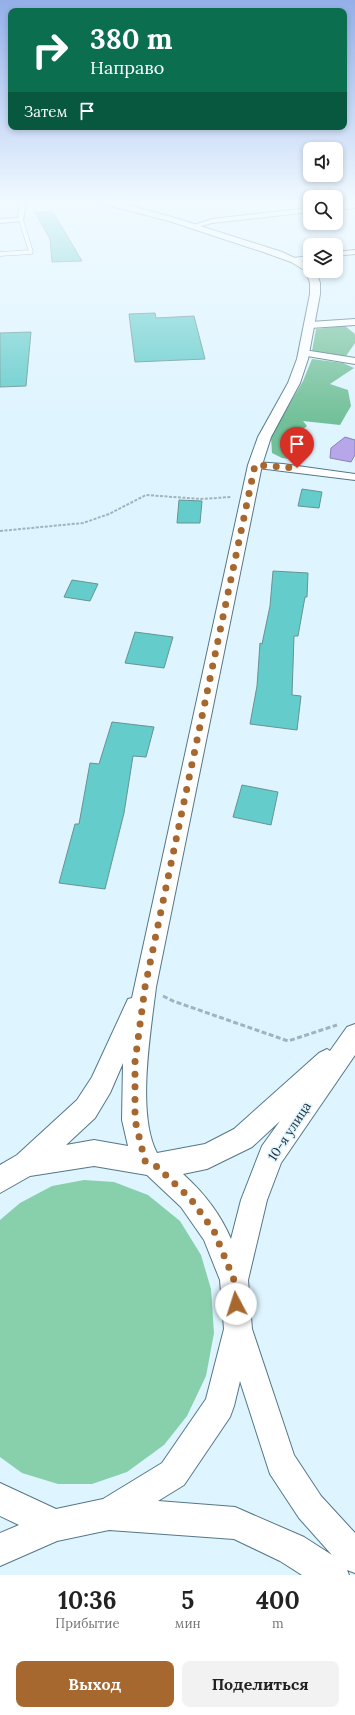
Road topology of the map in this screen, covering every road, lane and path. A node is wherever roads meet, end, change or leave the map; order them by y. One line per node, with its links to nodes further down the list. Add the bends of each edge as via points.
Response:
1 (315, 278): 3 (street, via 316,288)
2 (355, 322): 3 (street)
3 (310, 326): 4 (street)
4 (304, 353): 5 (street); 6 (street, via 294,382 264,437)
5 (355, 361)
6 (255, 465): 7 (street); 10 (street)
7 (355, 477)
8 (231, 493): 9 (path, via 231,498 201,499 146,495 83,523)
9 (0, 532)
10 (145, 987): 11 (path, via 173,1001 288,1041 337,1024); 12 (street, via 135,1062 135,1120); 13 (street, via 101,1085 86,1109)
11 (354, 1036): 12 (street, 10-я улица, via 243,1138 207,1156); 15 (street, 10-я улица, via 271,1155 254,1200)
12 (151, 1163): 13 (street, via 94,1153); 15 (street, via 190,1198 214,1231)
13 (26, 1164): 14 (street)
14 (0, 1180)
15 (234, 1280): 16 (street)
16 (238, 1329): 18 (street, via 220,1406 173,1474); 21 (street, via 281,1463 310,1508)
17 (0, 1499): 19 (street)
18 (109, 1514): 19 (street); 22 (street, via 235,1523 292,1549)
19 (55, 1525): 20 (street)
20 (0, 1550)
21 (355, 1557)
22 (332, 1575)

